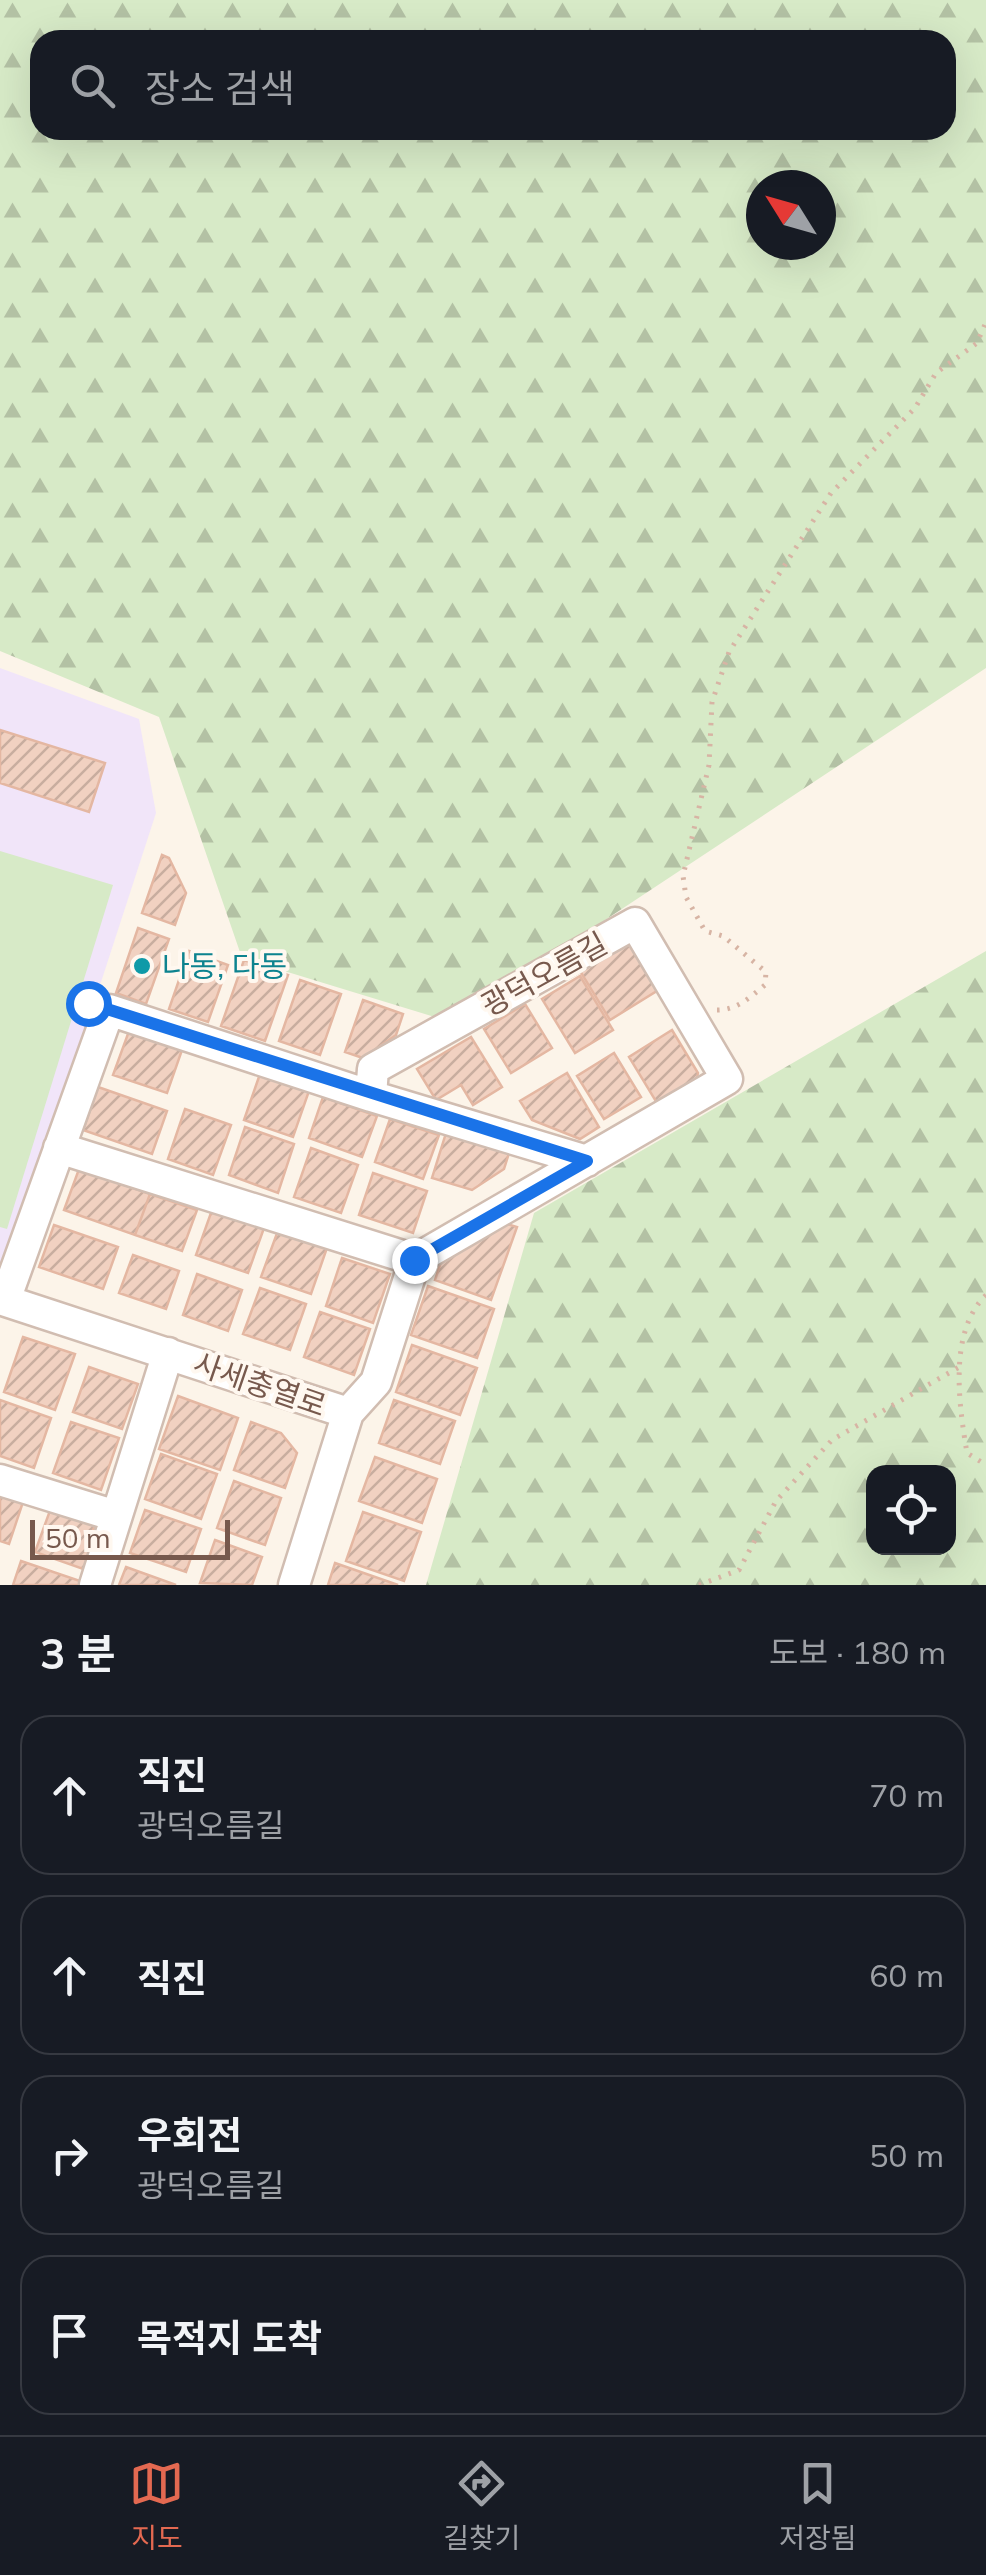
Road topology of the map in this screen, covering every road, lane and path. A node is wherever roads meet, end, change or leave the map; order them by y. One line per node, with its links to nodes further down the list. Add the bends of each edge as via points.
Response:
1 (986, 322): 2 (path, via 977,342 936,373 915,408 817,512 722,668 683,886 705,931 723,936 766,972 764,985 751,996 731,1010)
2 (714, 1010)
3 (371, 1096): 4 (street, via 98,1006); 5 (street); 5 (street, 광덕오름길, via 372,1069 634,923 727,1079)
4 (59, 1148): 6 (street); 8 (street)
5 (587, 1161): 6 (street, 광덕오름길)
6 (414, 1260): 11 (street, via 376,1382)
7 (986, 1295): 10 (path, via 972,1313)
8 (2, 1300): 9 (street, 사세충열로)
9 (168, 1353): 11 (street, 사세충열로); 14 (street)
10 (961, 1366): 12 (path, via 967,1453); 17 (path, via 832,1440 776,1501 738,1570)
11 (348, 1413): 16 (street, 사세충열로)
12 (986, 1465)
13 (0, 1480): 14 (street)
14 (116, 1516): 15 (street)
15 (95, 1585)
16 (294, 1585)
17 (699, 1585)

